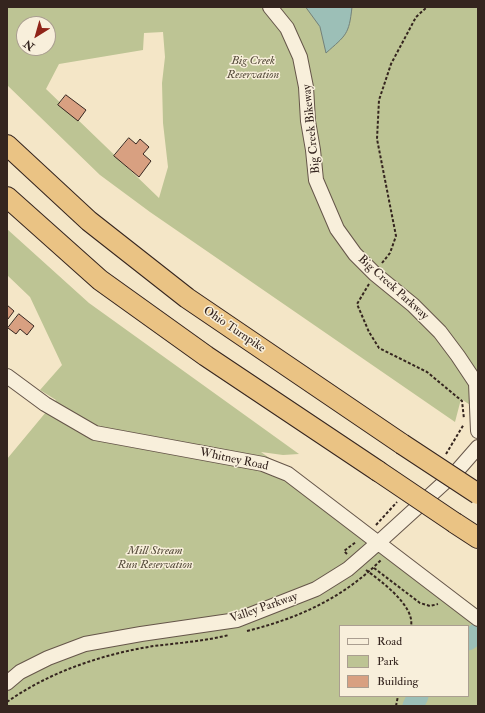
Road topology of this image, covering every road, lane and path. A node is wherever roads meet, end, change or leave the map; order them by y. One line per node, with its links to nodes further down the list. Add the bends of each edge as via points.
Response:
1 (270, 7): 5 (street, Big Creek Parkway, via 287,28 300,58 306,87 316,180 337,229 355,254)
2 (427, 7): 5 (path, via 416,17 391,64 379,100 377,139 396,236 390,253)
3 (7, 145): 11 (highway, Ohio Turnpike, bridge, via 89,221 187,298)
4 (7, 197): 12 (highway, bridge, via 100,280 206,356)
5 (378, 267): 7 (street, Big Creek Parkway, via 440,332); 8 (path, via 357,304 369,332 379,348 427,372 462,401)
6 (7, 376): 13 (street, Whitney Road, via 45,404 95,433 263,464 288,474)
7 (477, 384): 9 (street, Big Creek Parkway)
8 (464, 425)
9 (478, 431)
10 (478, 447): 13 (street, Valley Parkway, via 457,471)
11 (478, 494)
12 (478, 538)
13 (379, 542): 15 (street, Valley Parkway); 18 (street, Whitney Road)
14 (344, 551): 15 (path)
15 (355, 562): 19 (path, via 407,606); 20 (street, Valley Parkway, via 316,589 236,620 85,644 20,672)
16 (374, 568): 17 (path, via 425,605)
17 (443, 602)
18 (476, 618)
19 (411, 625)
20 (7, 683)

